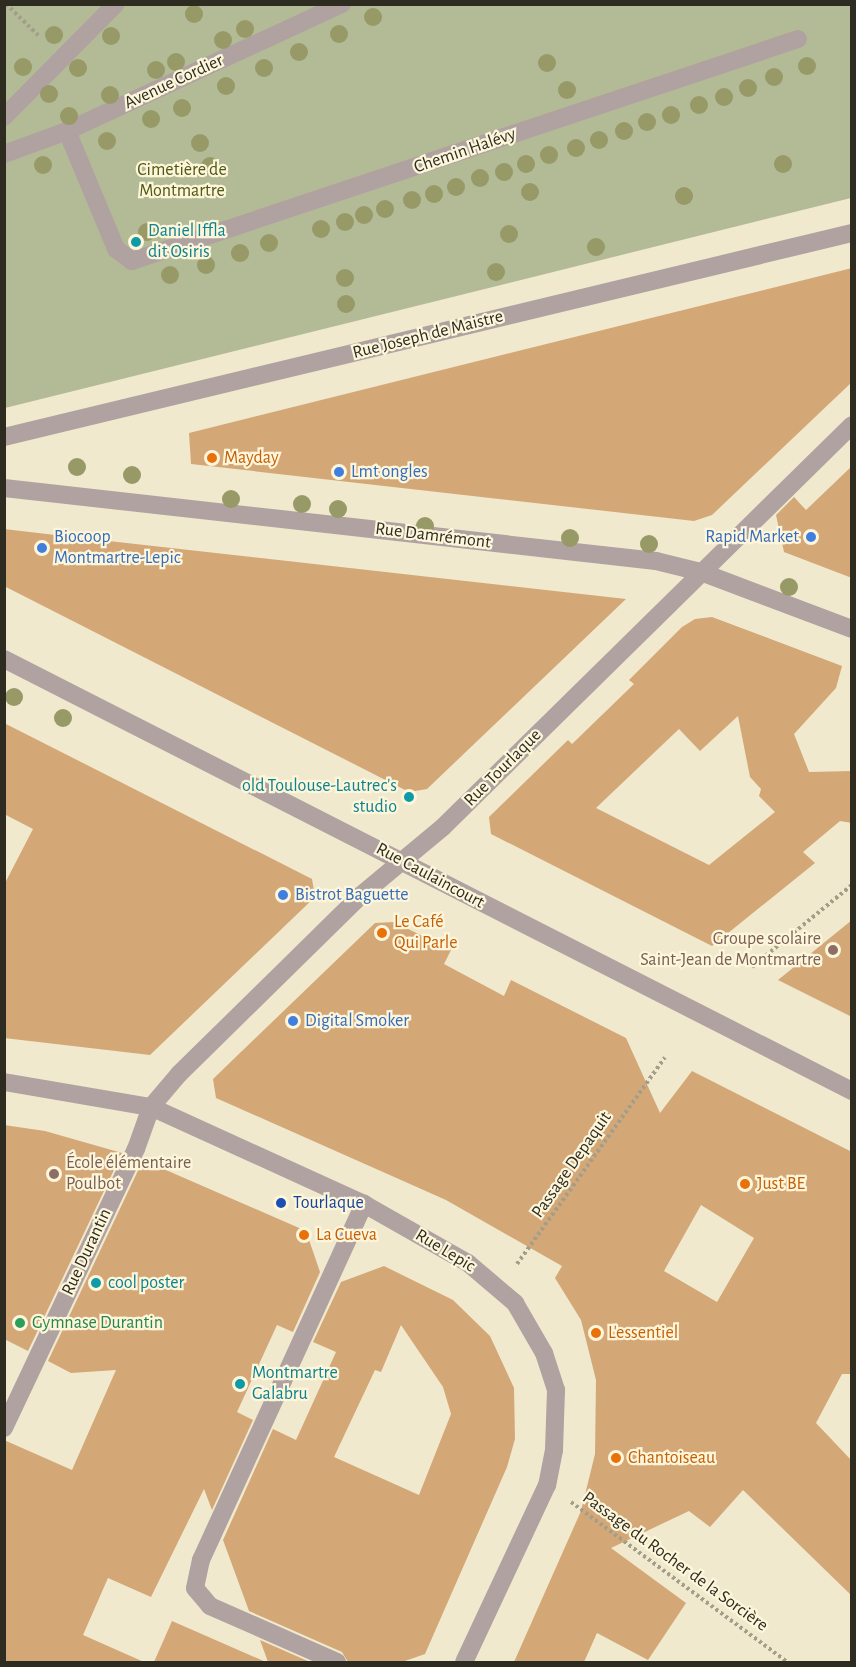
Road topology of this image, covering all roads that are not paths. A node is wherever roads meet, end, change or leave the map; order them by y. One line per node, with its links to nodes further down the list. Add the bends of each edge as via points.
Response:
1 (116, 4): 4 (street)
2 (342, 4): 5 (street, Avenue Cordier)
3 (798, 39): 5 (street, Chemin Halévy, via 132,261 116,249)
4 (4, 117)
5 (67, 131): 6 (street, Avenue Cordier)
6 (4, 154)
7 (852, 233): 9 (street, Rue Joseph de Maistre)
8 (852, 424): 11 (street, Rue Tourlaque)
9 (4, 437)
10 (4, 488): 11 (street, Rue Damrémont, via 656,561)
11 (700, 572): 12 (street, Rue Damrémont); 14 (street, Rue Tourlaque, via 443,827)
12 (852, 629)
13 (6, 659): 14 (street, Rue Caulaincourt, via 364,840)
14 (399, 862): 16 (street, Rue Caulaincourt); 17 (street, Rue Tourlaque, via 195,1058)
15 (4, 1082): 17 (street, Rue Lepic)
16 (852, 1091)
17 (151, 1107): 18 (street, Rue Lepic); 19 (street, Rue Durantin, via 136,1149)
18 (364, 1204): 20 (street, via 201,1560 195,1588 210,1606); 21 (street, Rue Lepic, via 468,1263 498,1286 529,1324 556,1390 558,1417 547,1485)
19 (4, 1428)
20 (338, 1662)
21 (464, 1662)

